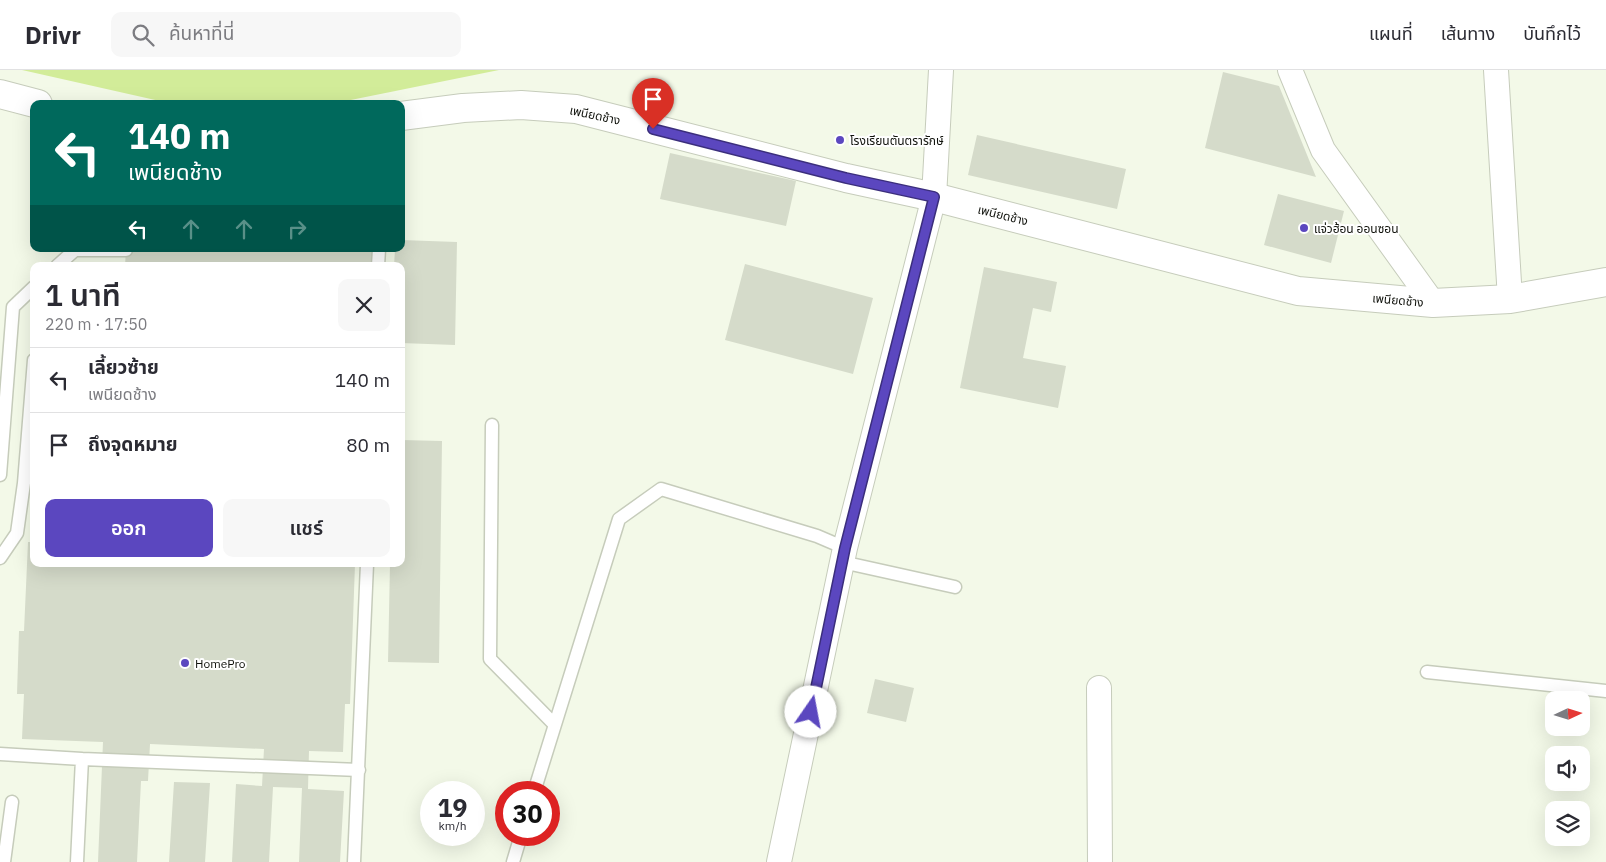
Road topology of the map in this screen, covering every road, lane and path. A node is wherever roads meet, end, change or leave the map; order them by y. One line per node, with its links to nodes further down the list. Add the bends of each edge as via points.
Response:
1 (941, 70): 7 (street)
2 (1290, 70): 13 (street, via 1323,150)
3 (1496, 70): 12 (street)
4 (0, 94): 5 (street)
5 (30, 102)
6 (405, 115): 7 (street, เพนียดช้าง, via 522,104 576,109 846,178)
7 (934, 197): 13 (street, เพนียดช้าง, via 1298,291); 17 (street)
8 (73, 252): 9 (lane)
9 (62, 262)
10 (1606, 282): 12 (street, เพนียดช้าง)
11 (30, 291): 16 (lane, via 13,307)
12 (1510, 299): 13 (street, เพนียดช้าง)
13 (1433, 303)
14 (30, 409): 18 (lane, via 17,532)
15 (492, 425): 24 (lane, via 490,659)
16 (0, 475)
17 (844, 555): 20 (lane); 24 (lane, via 817,536 661,489 619,519); 35 (street)
18 (0, 558)
19 (367, 567): 27 (lane)
20 (955, 587)
21 (1427, 672): 23 (lane)
22 (1099, 688): 36 (street)
23 (1606, 691)
24 (554, 724): 28 (lane)
25 (0, 754): 26 (lane)
26 (82, 759): 27 (lane); 32 (lane)
27 (359, 770): 33 (lane)
28 (537, 781)
29 (12, 802): 31 (lane)
30 (518, 846): 34 (lane)
31 (4, 862)
32 (77, 862)
33 (354, 862)
34 (513, 862)
35 (779, 862)
36 (1100, 862)

